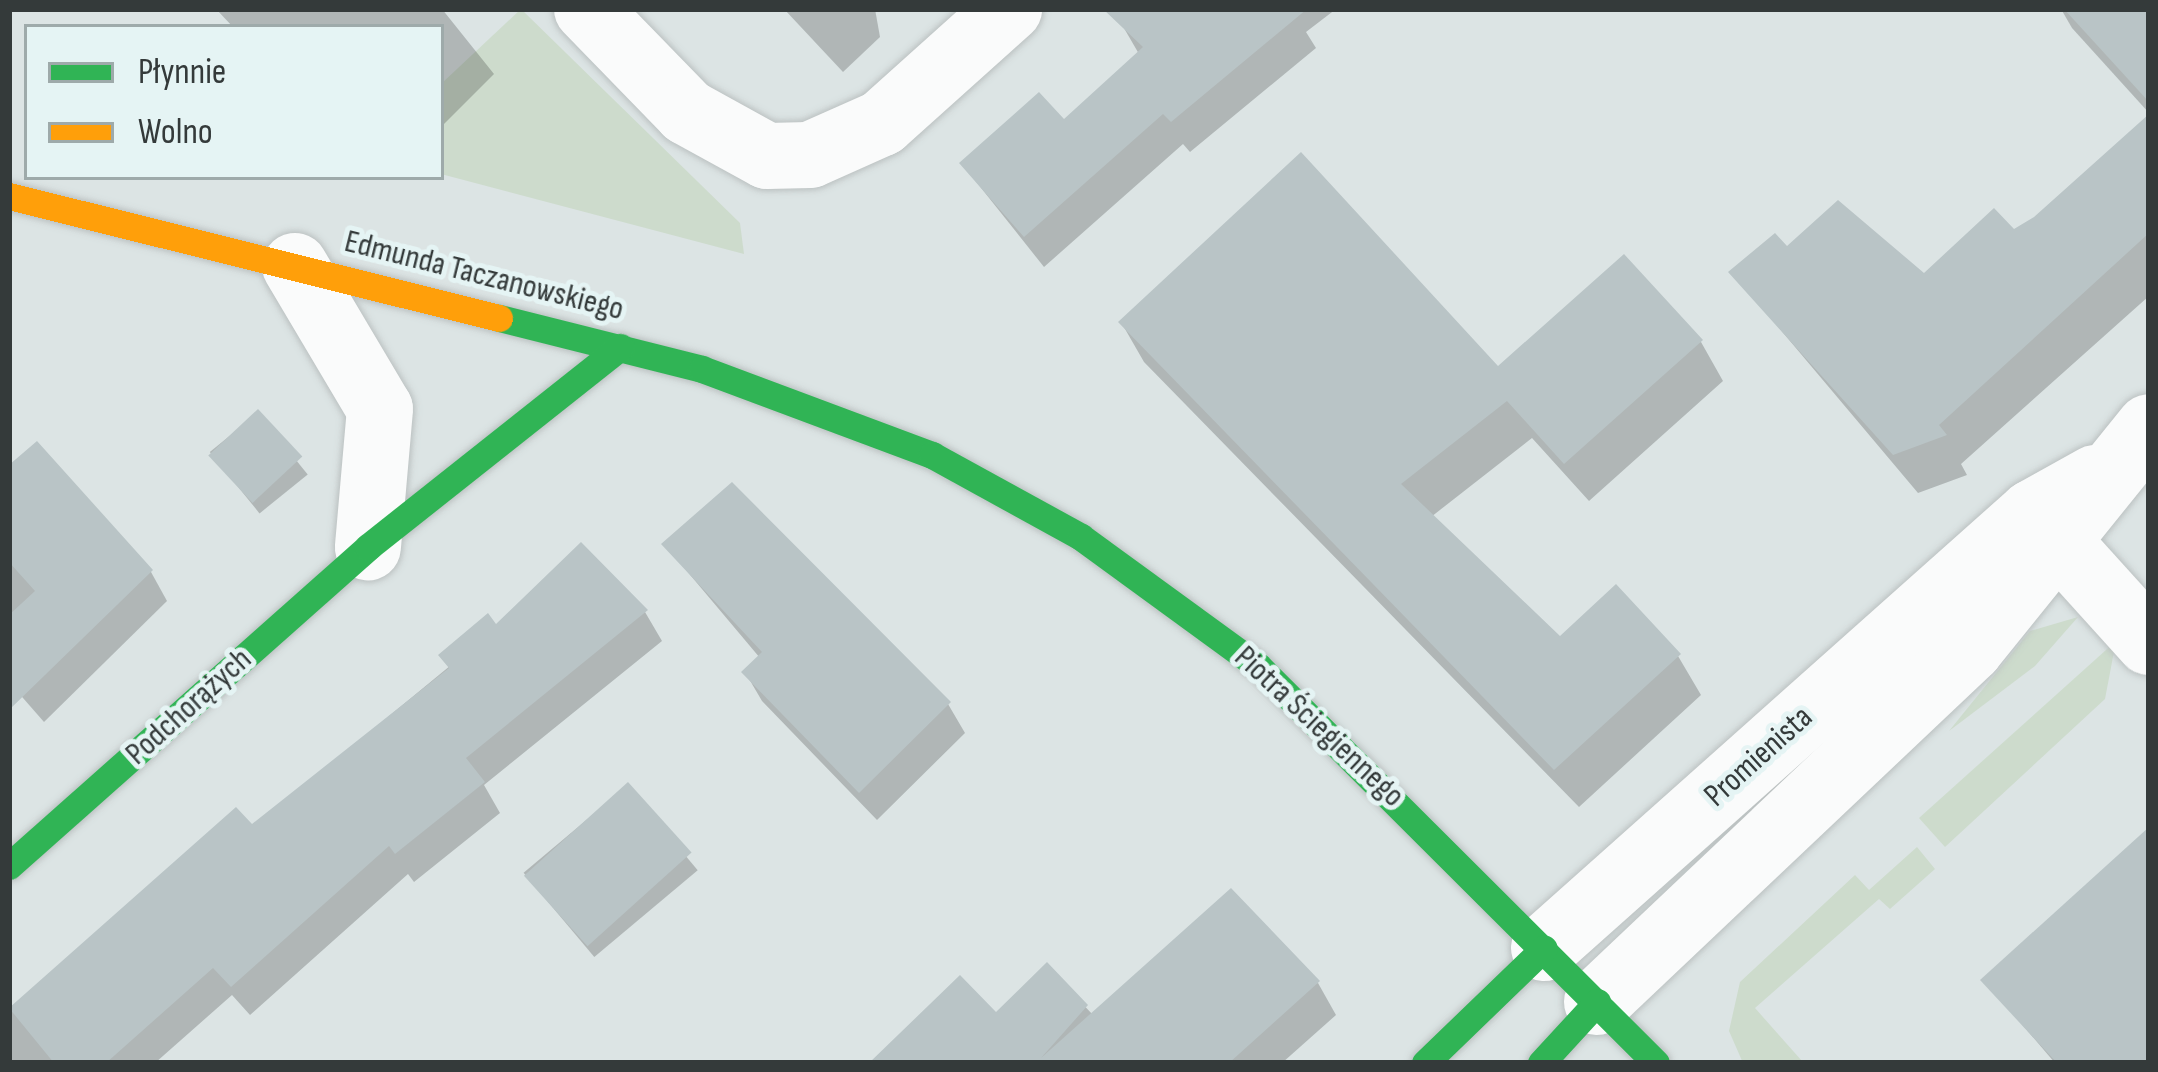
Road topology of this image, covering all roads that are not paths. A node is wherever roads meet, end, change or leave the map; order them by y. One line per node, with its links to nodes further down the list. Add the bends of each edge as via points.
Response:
1 (587, 9): 2 (street, via 687,112 767,156 810,154 882,123)
2 (1010, 9)
3 (9, 196): 4 (street, Edmunda Taczanowskiego)
4 (295, 266): 5 (street, Edmunda Taczanowskiego); 9 (street, via 380,409)
5 (620, 347): 7 (street, Edmunda Taczanowskiego); 9 (street, Podchorążych)
6 (2129, 449): 8 (street, Promienista)
7 (932, 455): 12 (street, Piotra Ściegiennego, via 1081,537 1258,666)
8 (2047, 530): 10 (street); 12 (street, Promienista); 13 (street, Promienista, via 1940,680)
9 (368, 547): 11 (street, Podchorążych)
10 (2149, 642)
11 (9, 866)
12 (1544, 948): 13 (street, Piotra Ściegiennego); 14 (street, Promienista)
13 (1597, 1002): 15 (street, Promienista); 16 (street, Piotra Ściegiennego)
14 (1425, 1063)
15 (1541, 1063)
16 (1656, 1063)

